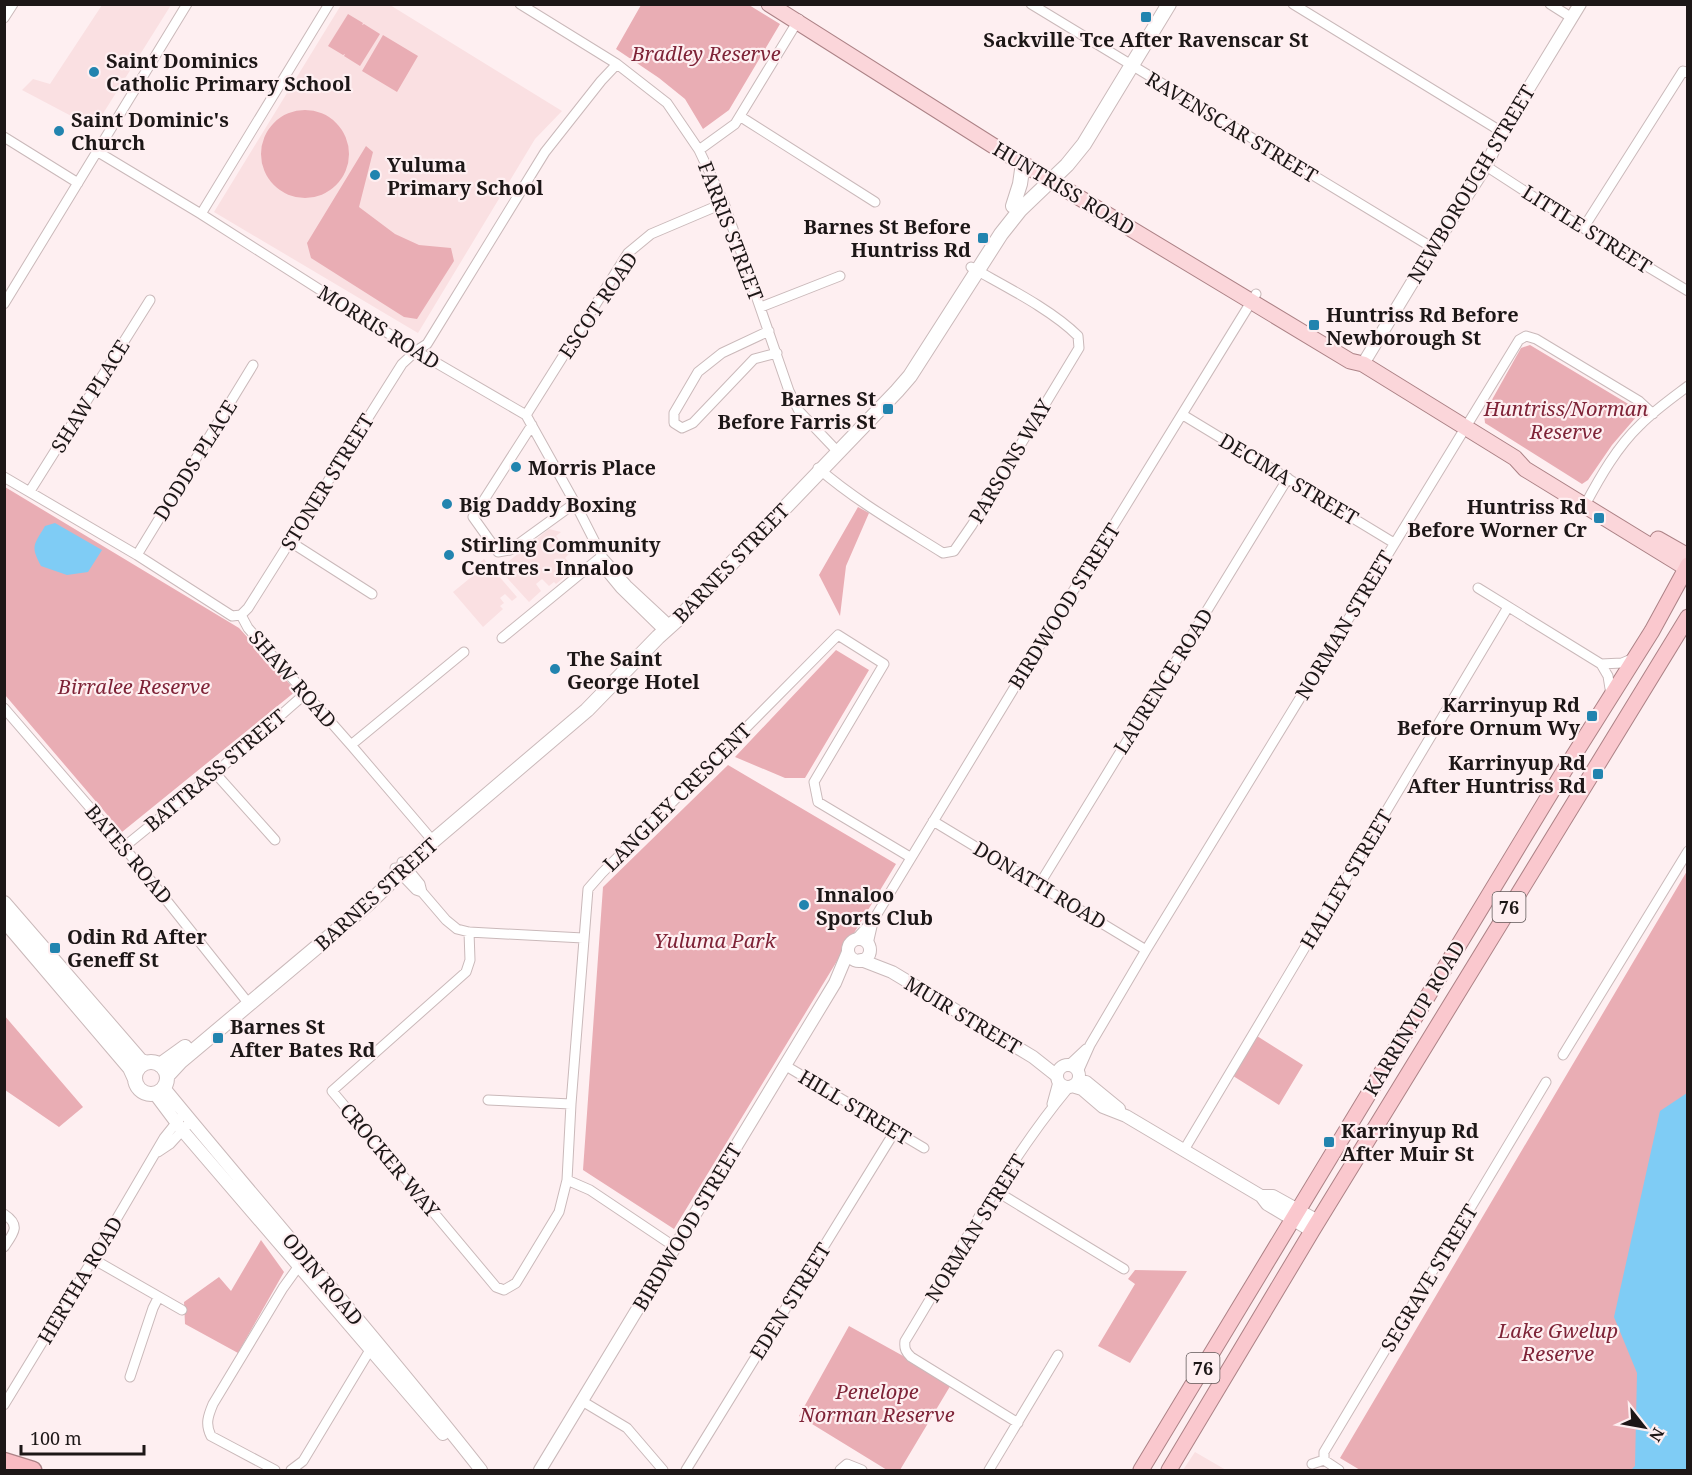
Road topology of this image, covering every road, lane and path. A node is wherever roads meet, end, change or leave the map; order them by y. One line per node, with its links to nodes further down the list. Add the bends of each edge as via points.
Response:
1 (13, 4): 13 (street)
2 (187, 4): 23 (street)
3 (329, 4): 31 (street)
4 (520, 4): 16 (street, FARRIS STREET)
5 (769, 4): 15 (main road, HUNTRISS ROAD)
6 (778, 4): 15 (main road, HUNTRISS ROAD)
7 (1031, 4): 17 (street, RAVENSCAR STREET)
8 (1159, 4): 17 (main road)
9 (1169, 4): 17 (main road)
10 (1293, 4): 20 (street)
11 (1550, 4): 14 (street)
12 (1580, 4): 14 (street, NEWBOROUGH STREET)
13 (4, 18)
14 (1572, 18): 20 (street, NEWBOROUGH STREET)
15 (798, 20): 19 (street); 24 (main road, HUNTRISS ROAD); 26 (main road, HUNTRISS ROAD)
16 (617, 64): 22 (street, FARRIS STREET, via 667,103); 42 (street, STONER STREET, via 545,152 427,344)
17 (1128, 64): 26 (main road); 33 (street, RAVENSCAR STREET)
18 (1688, 73): 32 (street, via 1683,70)
19 (741, 117): 22 (street); 28 (street)
20 (1502, 132): 25 (street, NEWBOROUGH STREET)
21 (4, 137): 27 (street)
22 (699, 150): 29 (street, FARRIS STREET)
23 (98, 152): 27 (street); 31 (street, MORRIS ROAD)
24 (1023, 163): 26 (main road, HUNTRISS ROAD); 30 (main road)
25 (1486, 166): 32 (street, LITTLE STREET); 33 (street, NEWBOROUGH STREET)
26 (1051, 174): 30 (main road, BARNES STREET); 34 (main road, BARNES STREET); 37 (main road, HUNTRISS ROAD)
27 (78, 183): 39 (street)
28 (875, 202)
29 (724, 203): 40 (street, FARRIS STREET); 48 (street, ESCOT ROAD, via 651,234 628,253)
30 (1012, 206): 34 (main road, BARNES STREET, via 994,229)
31 (201, 214): 42 (street, MORRIS ROAD)
32 (1584, 227): 36 (street, LITTLE STREET)
33 (1433, 248): 44 (street, NEWBOROUGH STREET)
34 (974, 269): 52 (main road, BARNES STREET, via 904,372); 53 (street, PARSONS WAY, via 1070,328 1078,336 1079,348 954,551 943,553 836,484)
35 (840, 276): 40 (street)
36 (1686, 288)
37 (1254, 298): 44 (main road, HUNTRISS ROAD, via 1350,361); 49 (street, BIRDWOOD STREET)
38 (150, 300): 56 (street, SHAW PLACE)
39 (4, 304)
40 (761, 307): 41 (street, FARRIS STREET)
41 (769, 331): 43 (street, FARRIS STREET); 43 (street, via 722,354 699,372 674,413 674,423 682,428 693,423 754,359)
42 (416, 351): 48 (street, MORRIS ROAD); 59 (street, STONER STREET, via 402,364)
43 (777, 353): 52 (street, FARRIS STREET, via 800,411)
44 (1363, 364): 51 (main road, HUNTRISS ROAD)
45 (253, 365): 61 (street, DODDS PLACE)
46 (1688, 386): 47 (street)
47 (1653, 414): 51 (street, NORMAN STREET, via 1630,395 1526,336 1519,340); 57 (street, via 1628,437)
48 (526, 415): 50 (street, MORRIS ROAD)
49 (1183, 415): 55 (street, DECIMA STREET); 81 (street, BIRDWOOD STREET)
50 (532, 425): 58 (street, MORRIS ROAD); 58 (street, via 473,518 498,552 510,550)
51 (1466, 427): 57 (main road, HUNTRISS ROAD, via 1515,458 1525,469); 60 (street, NORMAN STREET)
52 (836, 450): 53 (main road, BARNES STREET)
53 (818, 468): 69 (main road, BARNES STREET)
54 (4, 477): 56 (street, SHAW ROAD)
55 (1288, 478): 60 (street, DECIMA STREET); 88 (street, LAURENCE ROAD)
56 (30, 491): 61 (street, SHAW ROAD)
57 (1587, 502): 63 (main road, HUNTRISS ROAD)
58 (575, 503): 62 (street, MORRIS ROAD)
59 (289, 541): 65 (street); 67 (street, STONER STREET)
60 (1394, 543): 93 (street, NORMAN STREET)
61 (137, 555): 67 (street, SHAW ROAD, via 232,616)
62 (602, 556): 69 (street, MORRIS ROAD, via 613,580); 70 (street)
63 (1687, 564): 72 (highway, KARRINYUP ROAD / 76)
64 (1478, 588): 66 (street)
65 (372, 594)
66 (1508, 607): 73 (street); 108 (street, HALLEY STREET)
67 (242, 615): 74 (street, SHAW ROAD, via 248,628)
68 (1688, 616): 80 (highway, KARRINYUP ROAD / 76)
69 (665, 625): 82 (main road, BARNES STREET)
70 (502, 638)
71 (464, 652): 77 (street)
72 (1635, 657): 73 (street, via 1622,663); 75 (highway, KARRINYUP ROAD / 76)
73 (1601, 664): 75 (street, via 1608,676)
74 (306, 693): 77 (street, SHAW ROAD); 79 (street, BATTRASS STREET)
75 (1611, 696): 78 (highway, KARRINYUP ROAD / 76)
76 (4, 708): 84 (street, BATES ROAD)
77 (351, 745): 82 (street, SHAW ROAD)
78 (1564, 771): 80 (highway); 112 (highway, KARRINYUP ROAD / 76)
79 (215, 773): 83 (street); 84 (street, BATTRASS STREET)
80 (1585, 783): 113 (highway, KARRINYUP ROAD / 76)
81 (933, 822): 86 (street, BIRDWOOD STREET); 88 (street, DONATTI ROAD)
82 (431, 839): 87 (main road, BARNES STREET)
83 (275, 840)
84 (124, 847): 95 (street, BATES ROAD)
85 (1688, 851): 96 (street)
86 (910, 857): 92 (street, LANGLEY CRESCENT, via 818,802 814,782 884,663 838,635 588,889); 94 (street, BIRDWOOD STREET)
87 (401, 867): 91 (street, via 416,890 446,920); 95 (main road, BARNES STREET)
88 (1039, 885): 93 (street, DONATTI ROAD)
89 (4, 903): 97 (main road)
90 (4, 920): 100 (main road, ODIN ROAD, via 130,1068)
91 (469, 932): 92 (street); 119 (street, CROCKER WAY, via 470,960 466,972 332,1091)
92 (583, 938): 104 (street, LANGLEY CRESCENT)
93 (1146, 950): 99 (street, NORMAN STREET)
94 (860, 951): 98 (street, BIRDWOOD STREET, via 835,983); 99 (street, MUIR STREET)
95 (247, 1001): 101 (main road, BARNES STREET, via 175,1055)
96 (1563, 1054)
97 (145, 1063): 100 (main road); 101 (main road, via 155,1063)
98 (786, 1066): 106 (street, HILL STREET); 115 (street, BIRDWOOD STREET)
99 (1068, 1076): 108 (street, MUIR STREET, via 1103,1107); 110 (street, NORMAN STREET)
100 (135, 1079): 101 (main road, ODIN ROAD, via 141,1091)
101 (161, 1080): 105 (street, ODIN ROAD)
102 (1546, 1082): 128 (street, SEGRAVE STREET, via 1324,1452)
103 (488, 1100): 104 (street)
104 (571, 1104): 109 (street, LANGLEY CRESCENT)
105 (184, 1122): 116 (street, HERTHA ROAD, via 164,1138); 117 (street, ODIN ROAD)
106 (895, 1131): 107 (street, HILL STREET); 138 (street, EDEN STREET)
107 (924, 1148)
108 (1184, 1150): 112 (street, MUIR STREET, via 1261,1196 1273,1196)
109 (567, 1180): 115 (street, via 590,1190); 119 (street, LANGLEY CRESCENT, via 559,1212 516,1283 504,1290)
110 (996, 1191): 118 (street); 127 (street, NORMAN STREET, via 905,1341 905,1350)
111 (4, 1214): 114 (street, via 12,1219 14,1233)
112 (1295, 1215): 113 (street, MUIR STREET); 142 (highway, KARRINYUP ROAD / 76)
113 (1315, 1226): 143 (highway, KARRINYUP ROAD / 76)
114 (4, 1247)
115 (675, 1247): 125 (street, BIRDWOOD STREET)
116 (93, 1259): 120 (street); 126 (street, HERTHA ROAD)
117 (305, 1265): 122 (street, ODIN ROAD); 132 (street, via 279,1297 208,1417 211,1436)
118 (1124, 1269)
119 (496, 1287)
120 (158, 1298): 121 (street); 124 (street)
121 (182, 1310)
122 (376, 1350): 133 (street, via 357,1371 303,1461); 134 (street, ODIN ROAD); 135 (street, ODIN ROAD)
123 (1058, 1355): 127 (street)
124 (130, 1377)
125 (582, 1401): 136 (street, BIRDWOOD STREET); 137 (street, via 627,1428)
126 (4, 1405)
127 (1018, 1423): 141 (street)
128 (1324, 1460): 130 (street); 144 (street)
129 (4, 1461): 131 (highway)
130 (1312, 1464)
131 (33, 1470)
132 (275, 1470)
133 (291, 1470)
134 (472, 1470)
135 (481, 1470)
136 (540, 1470)
137 (663, 1470)
138 (686, 1470)
139 (840, 1470): 140 (street, via 847,1464)
140 (862, 1470)
141 (989, 1470)
142 (1141, 1470)
143 (1169, 1470)
144 (1339, 1470)

